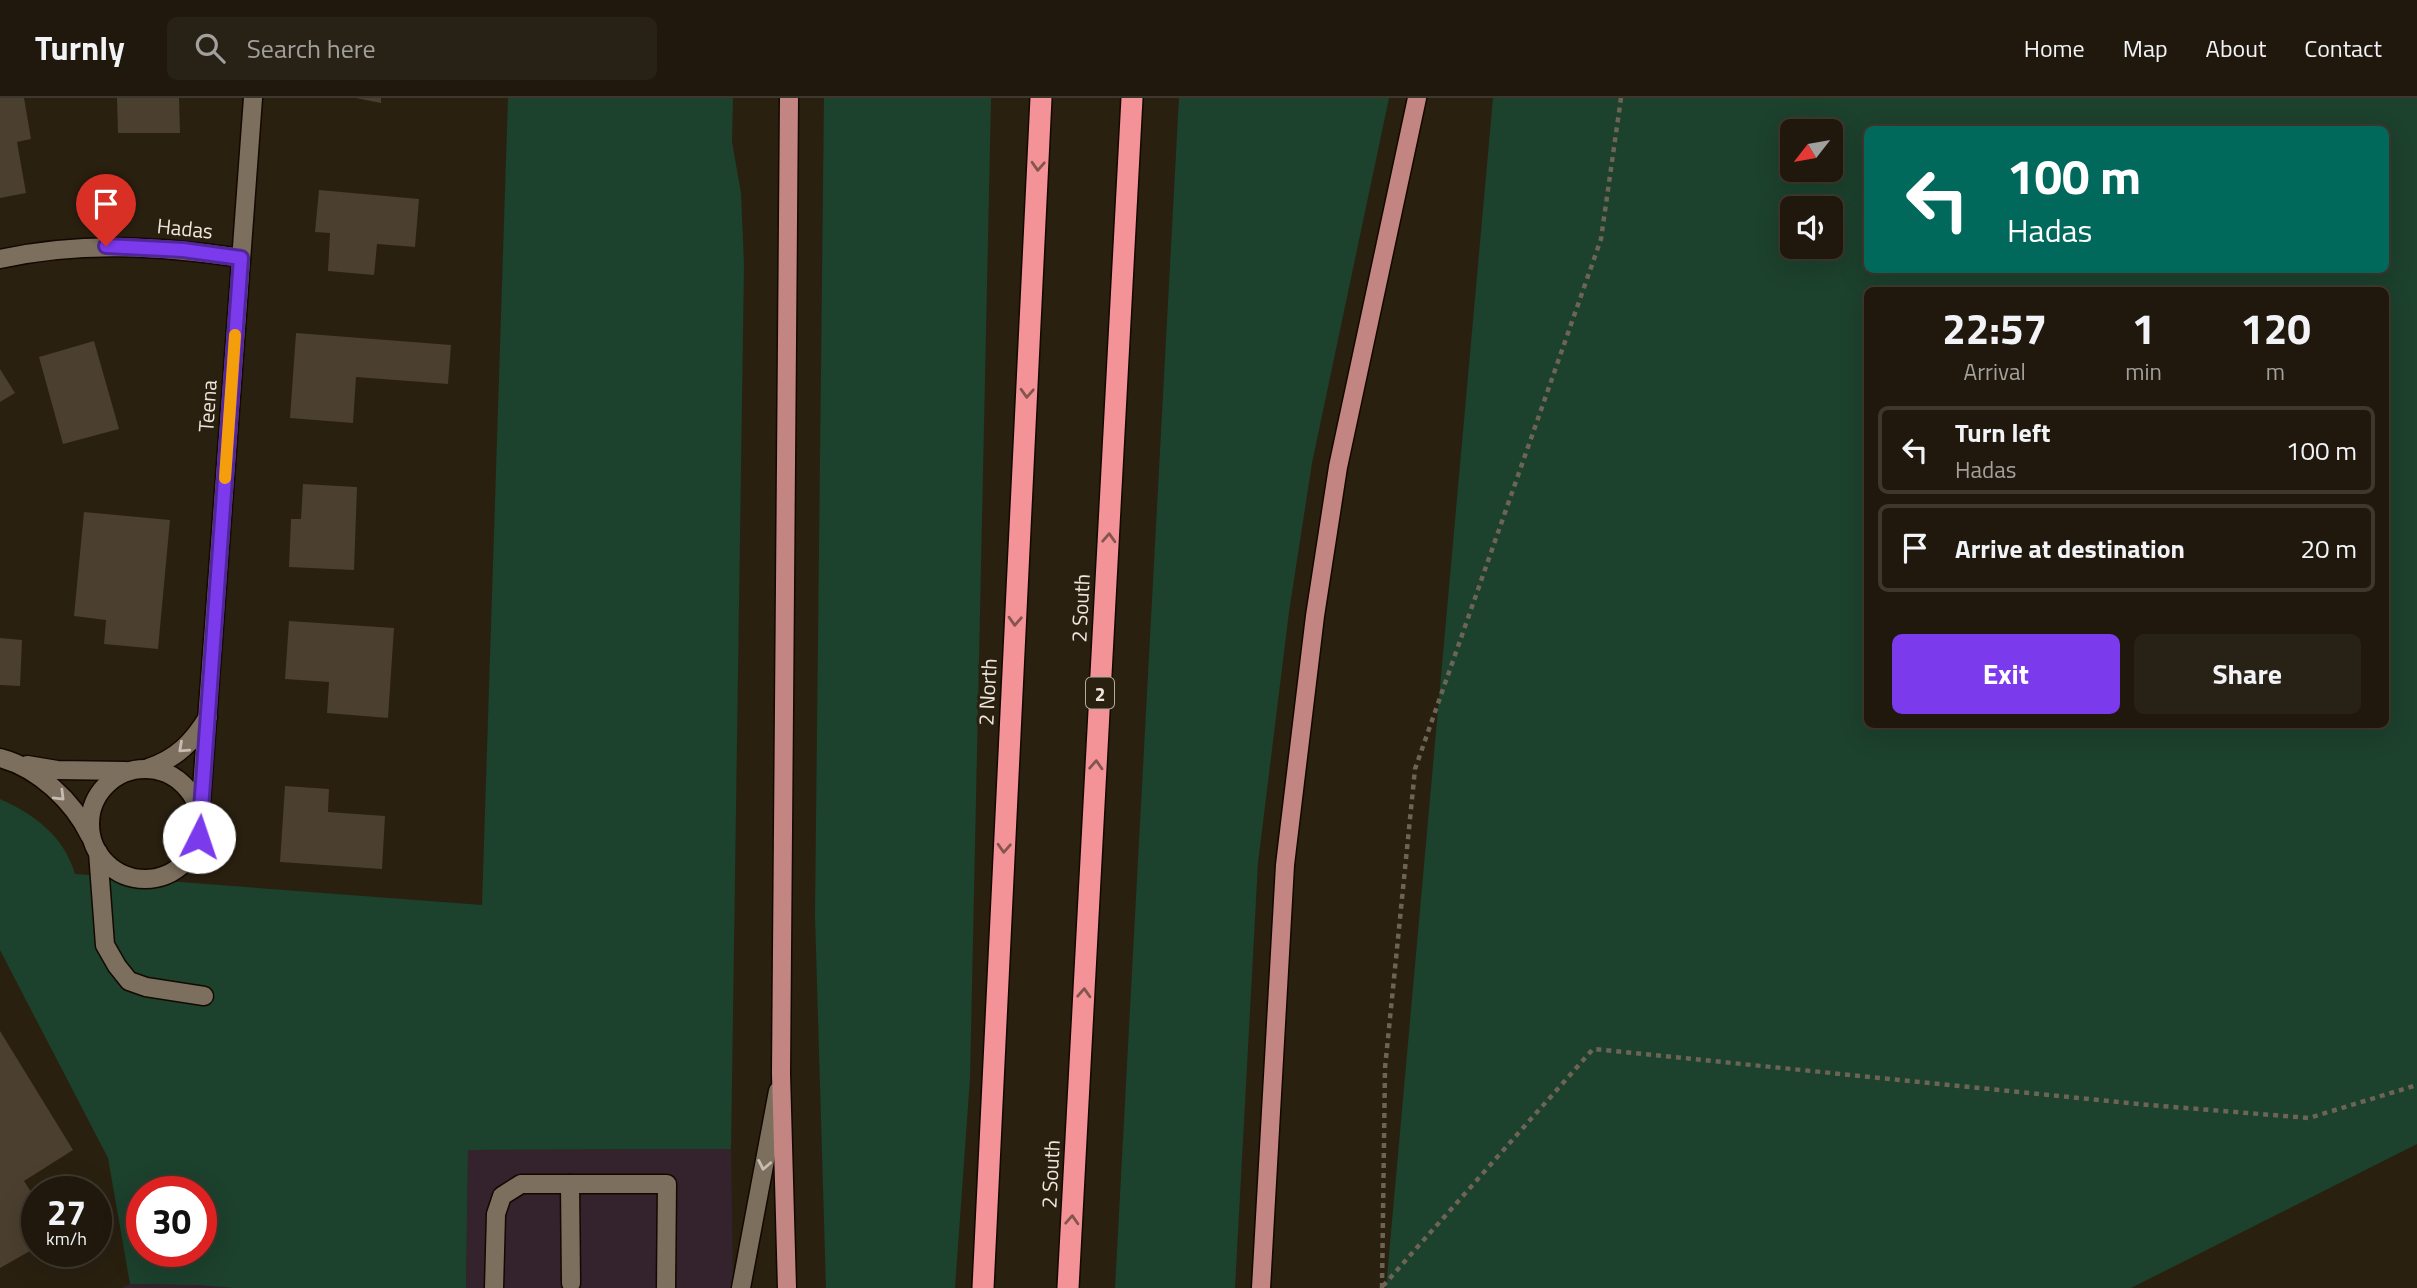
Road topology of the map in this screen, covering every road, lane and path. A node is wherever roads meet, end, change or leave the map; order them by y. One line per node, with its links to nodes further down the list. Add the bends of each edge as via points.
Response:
1 (253, 98): 7 (street, Teena)
2 (789, 98): 16 (main road)
3 (1041, 98): 25 (highway, 2 North, one-way to 25)
4 (1132, 98): 26 (highway, 2 South / 2, one-way to 4)
5 (1417, 98): 27 (main road, via 1338,467 1315,616 1284,865)
6 (1621, 98): 21 (path, via 1601,239 1415,769 1384,1068)
7 (241, 258): 8 (street, Hadas, via 111,246); 9 (street, Teena)
8 (0, 259)
9 (208, 717): 11 (street, one-way to 11, via 186,747); 13 (street, Teena)
10 (7, 760): 12 (street, via 57,770); 14 (street, one-way to 14, via 57,792 83,822)
11 (148, 768): 12 (street); 13 (street, via 169,774 186,786)
12 (127, 771): 14 (street, via 108,783 95,800 90,821)
13 (200, 816): 14 (street, via 196,848 164,876 143,879 122,874 105,862)
14 (96, 847): 15 (street, via 105,945 117,966 129,981 146,987)
15 (204, 996)
16 (781, 1074): 20 (street, one-way to 20); 24 (main road)
17 (2417, 1085): 21 (path, via 2309,1118 1593,1049)
18 (570, 1184): 19 (street); 22 (street, via 521,1184 502,1196 496,1214); 23 (street, via 667,1184)
19 (571, 1283)
20 (738, 1284)
21 (1382, 1287)
22 (494, 1288)
23 (666, 1288)
24 (787, 1288)
25 (982, 1288)
26 (1068, 1288)
27 (1262, 1288)

